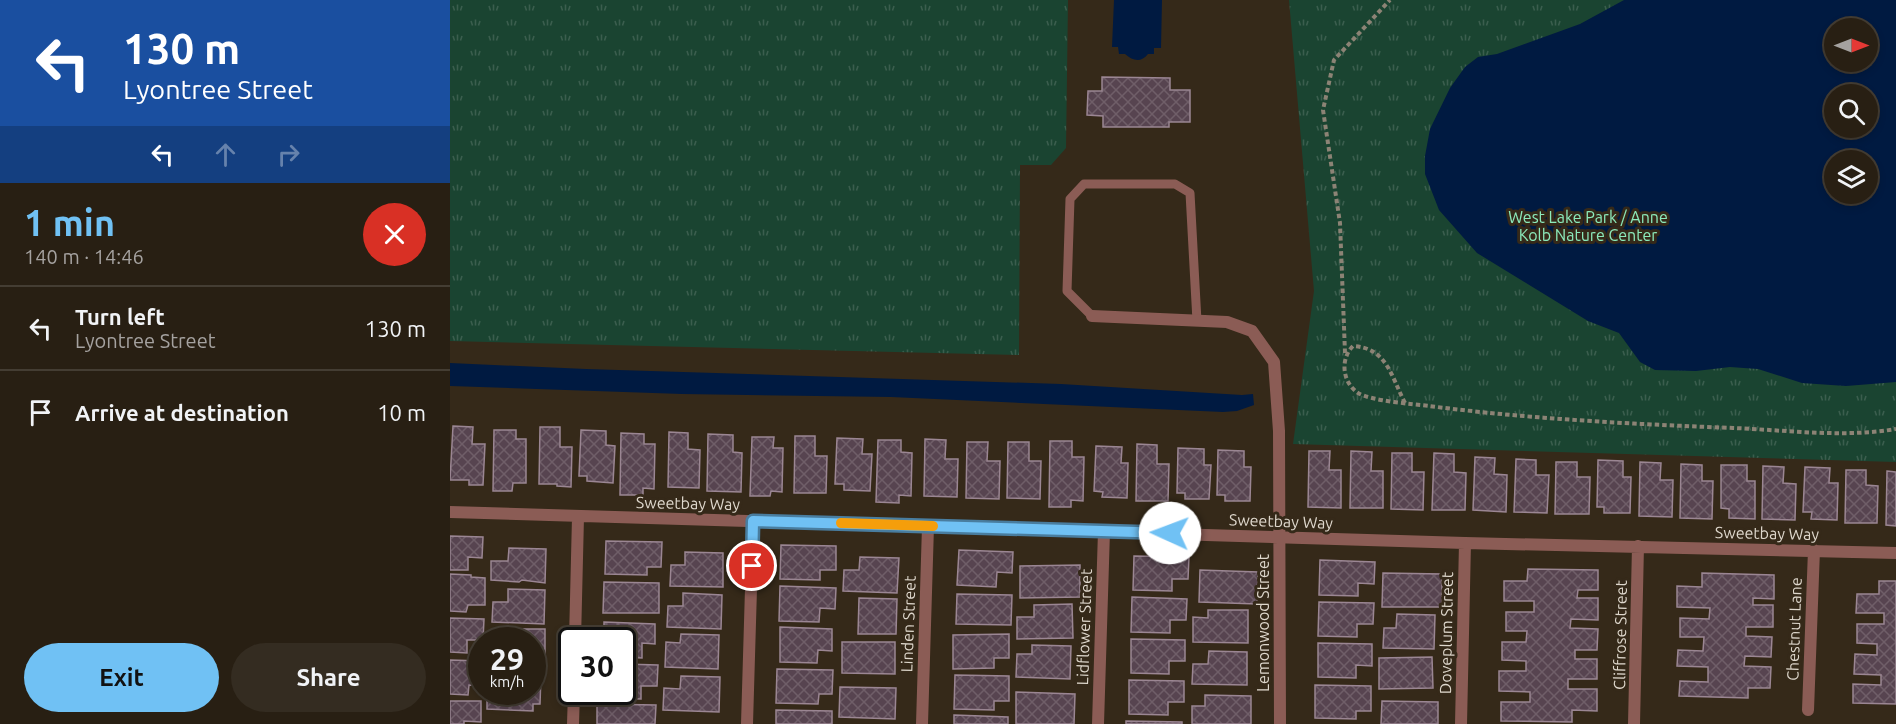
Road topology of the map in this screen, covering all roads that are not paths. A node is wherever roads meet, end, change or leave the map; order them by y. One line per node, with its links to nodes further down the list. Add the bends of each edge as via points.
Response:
1 (1092, 316): 2 (street, Lemonwood Street); 2 (lane, via 1067,291 1070,198 1084,184 1175,184 1190,193)
2 (1197, 321): 8 (street, Lemonwood Street, via 1227,322 1252,331 1274,362)
3 (450, 512): 4 (street, Sweetbay Way)
4 (578, 517): 5 (street, Sweetbay Way); 13 (street)
5 (753, 521): 6 (street, Sweetbay Way); 17 (street)
6 (928, 526): 7 (street, Sweetbay Way); 18 (street, Linden Street)
7 (1104, 531): 8 (street, Sweetbay Way); 19 (street, Lidflower Street)
8 (1280, 538): 9 (street, Sweetbay Way); 20 (street, Lemonwood Street)
9 (1465, 543): 10 (street, Sweetbay Way); 21 (street, Doveplum Street)
10 (1638, 546): 11 (street, Sweetbay Way); 22 (street, Cliffrose Street)
11 (1814, 550): 12 (street, Sweetbay Way); 15 (street, Chestnut Lane)
12 (1896, 553)
13 (575, 627)
14 (574, 705): 16 (street)
15 (1808, 710)
16 (573, 724)
17 (747, 724)
18 (922, 724)
19 (1098, 724)
20 (1280, 724)
21 (1461, 724)
22 (1634, 724)

